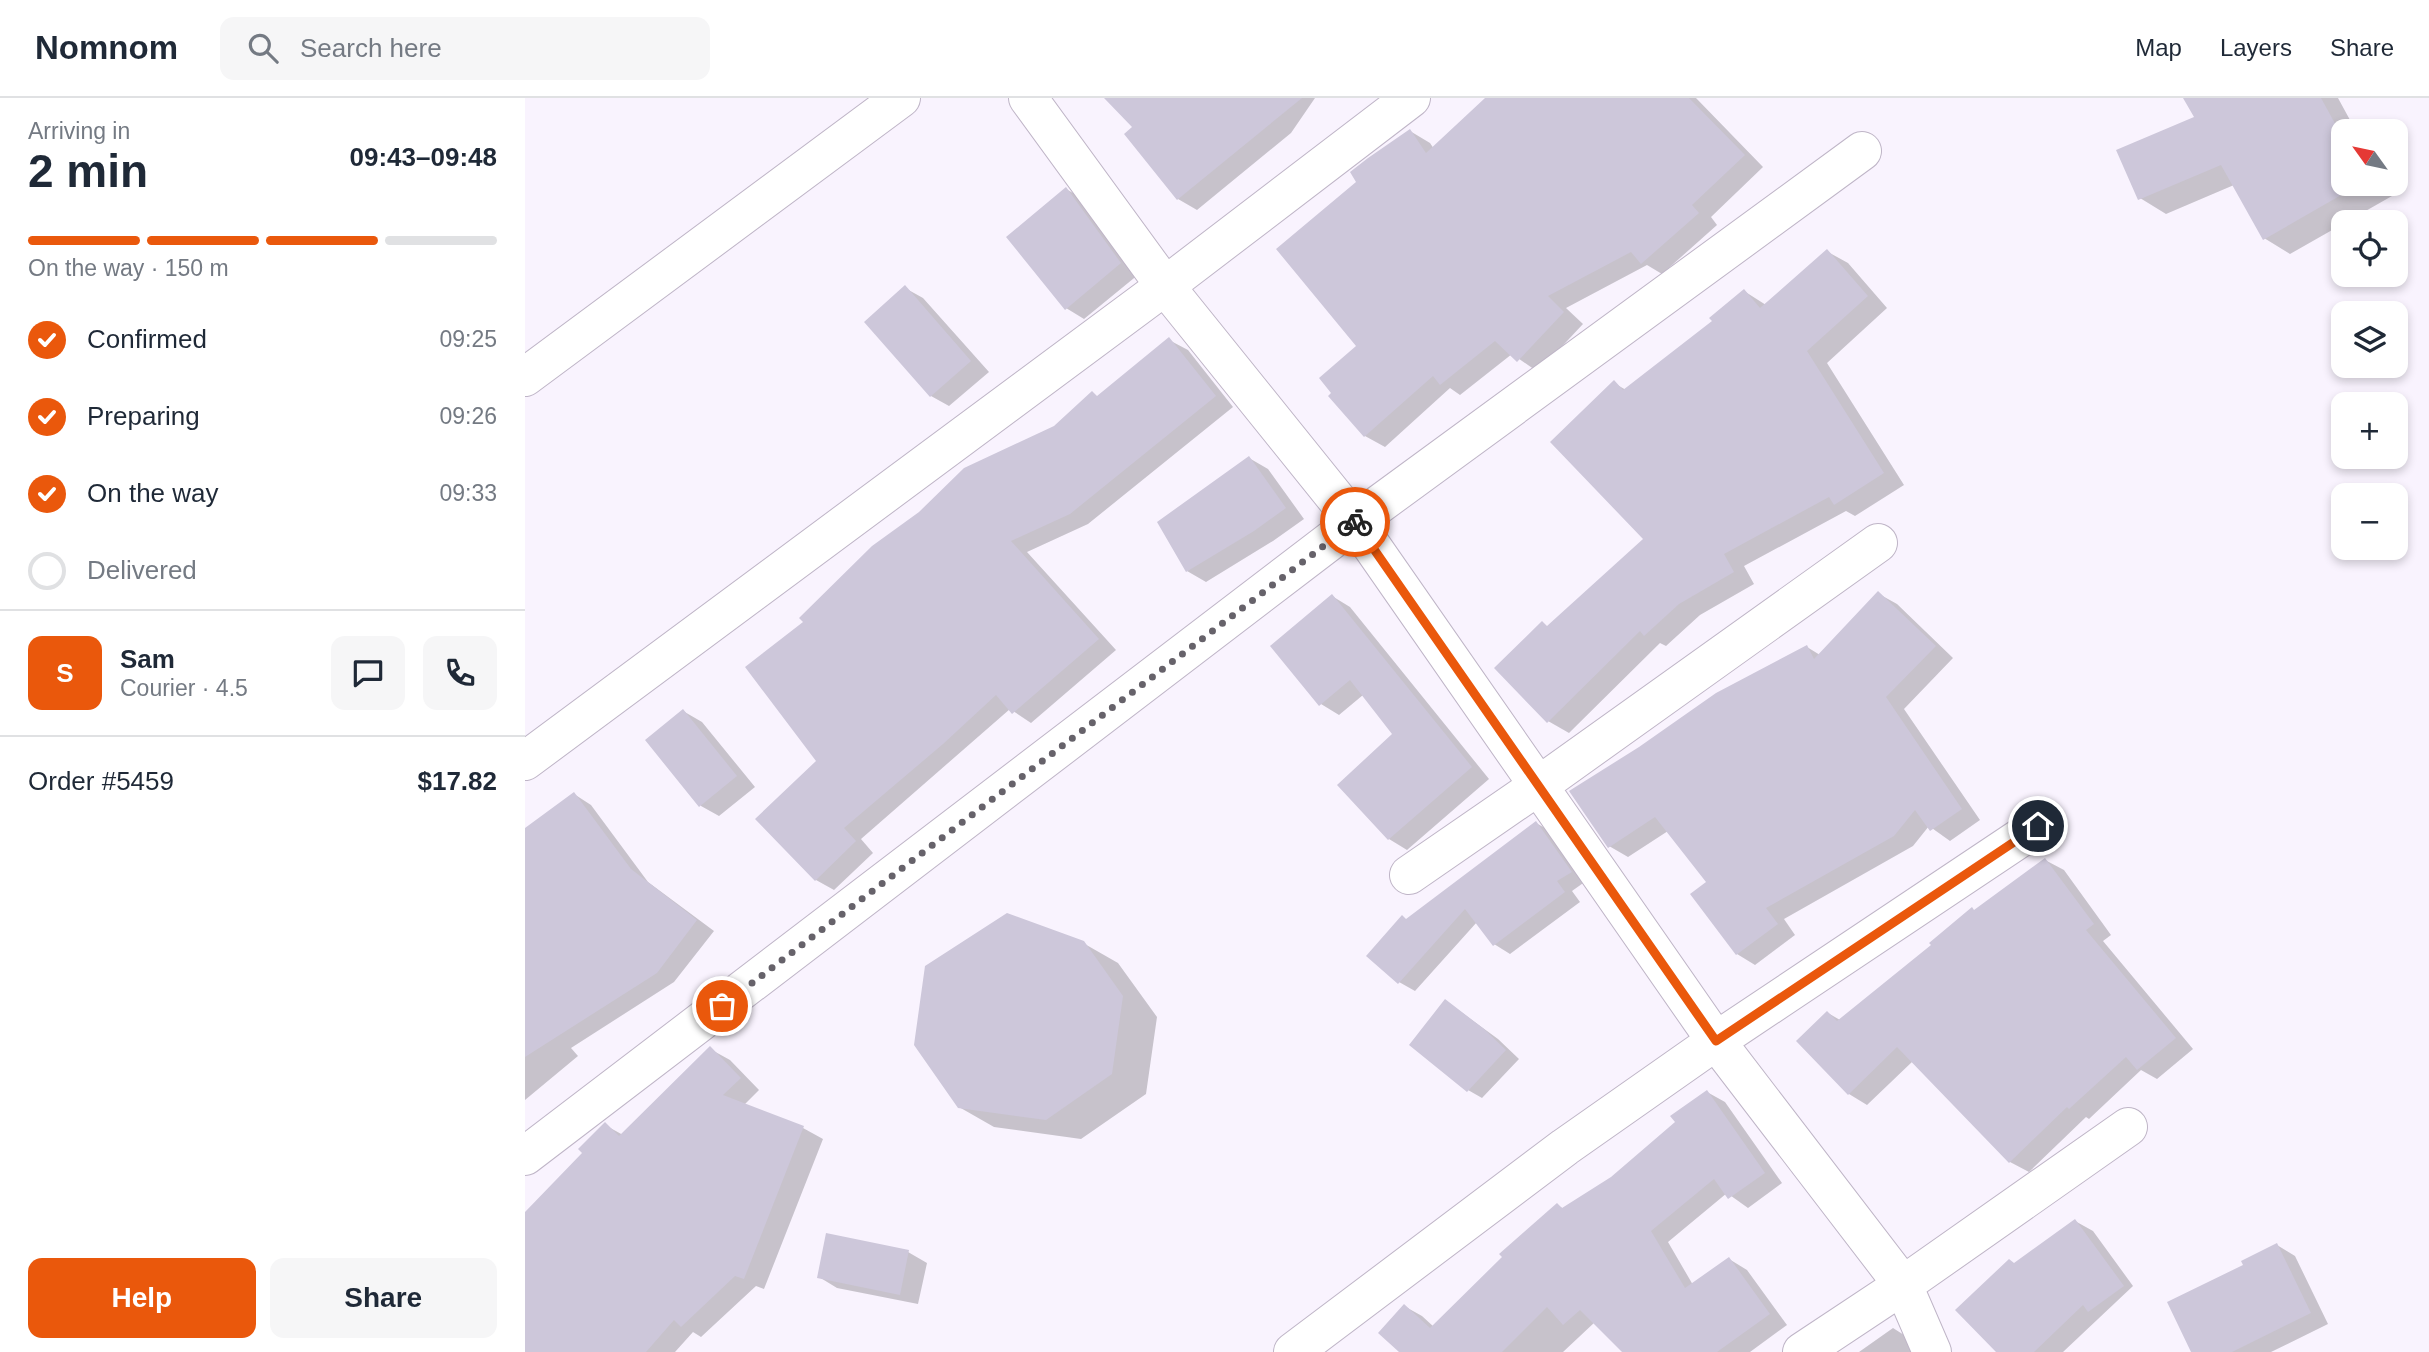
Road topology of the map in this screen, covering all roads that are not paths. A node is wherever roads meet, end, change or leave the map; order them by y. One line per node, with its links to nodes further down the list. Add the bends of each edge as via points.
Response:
1 (901, 98): 6 (street)
2 (1028, 98): 5 (street)
3 (1411, 98): 5 (street)
4 (1862, 151): 7 (street)
5 (1165, 286): 7 (street); 9 (street)
6 (525, 377)
7 (1355, 522): 10 (street); 15 (street)
8 (1878, 543): 10 (street)
9 (525, 761)
10 (1538, 786): 12 (street); 13 (street)
11 (2038, 826): 13 (street)
12 (1409, 875)
13 (1716, 1041): 16 (street); 17 (street, via 1565,1147)
14 (2128, 1127): 16 (street)
15 (525, 1156)
16 (1903, 1285): 18 (street); 19 (street)
17 (1293, 1352)
18 (1802, 1352)
19 (1932, 1352)

